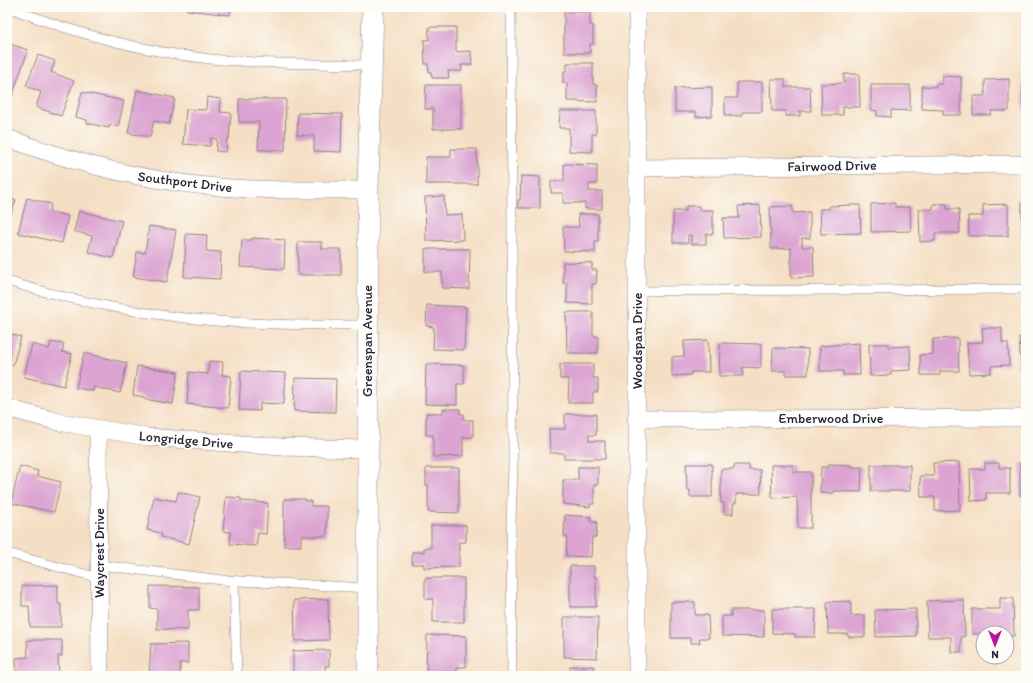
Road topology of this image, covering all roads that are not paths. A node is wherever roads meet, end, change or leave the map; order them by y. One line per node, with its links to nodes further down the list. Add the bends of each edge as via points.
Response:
1 (8, 7): 5 (lane, via 35,18 125,44 209,58 270,64)
2 (372, 7): 5 (street, Greenspan Avenue)
3 (511, 7): 26 (lane)
4 (637, 7): 8 (street, Woodspan Drive)
5 (371, 65): 9 (street, Greenspan Avenue)
6 (7, 138): 9 (street, Southport Drive, via 128,174 169,181 253,190)
7 (1026, 164): 8 (street, Fairwood Drive)
8 (638, 168): 12 (street, Woodspan Drive)
9 (368, 190): 13 (street, Greenspan Avenue)
10 (7, 281): 13 (lane, via 79,300 185,318 281,325)
11 (1026, 289): 12 (lane)
12 (637, 291): 16 (street, Woodspan Drive)
13 (367, 325): 18 (street, Greenspan Avenue)
14 (7, 408): 17 (street, Longridge Drive)
15 (1026, 418): 16 (street, Emberwood Drive)
16 (636, 419): 27 (street, Woodspan Drive)
17 (98, 429): 18 (street, Longridge Drive, via 148,438 258,446); 20 (street, Waycrest Drive)
18 (367, 449): 22 (street, Greenspan Avenue)
19 (7, 553): 20 (lane)
20 (99, 571): 21 (lane); 23 (street, Waycrest Drive)
21 (234, 580): 22 (lane); 24 (lane)
22 (368, 588): 25 (street, Greenspan Avenue)
23 (100, 676)
24 (236, 676)
25 (368, 676)
26 (512, 676)
27 (637, 676)

